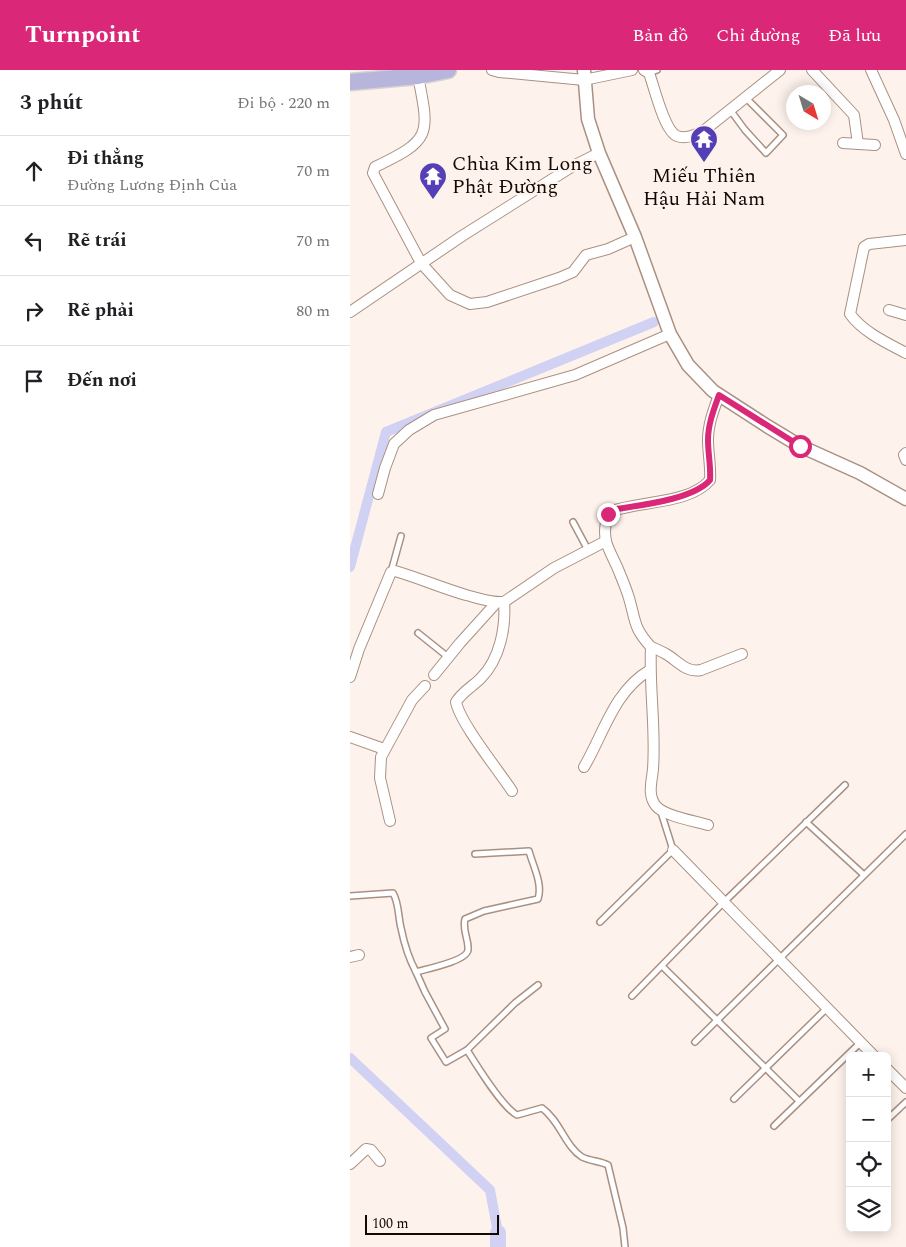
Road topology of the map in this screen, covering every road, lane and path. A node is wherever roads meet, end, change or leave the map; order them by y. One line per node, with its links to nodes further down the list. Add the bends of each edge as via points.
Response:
1 (450, 70): 9 (main road)
2 (492, 70): 8 (street)
3 (632, 70): 8 (street)
4 (780, 70): 11 (street)
5 (812, 70): 14 (street, via 854,115)
6 (871, 70): 17 (street)
7 (650, 71): 12 (street, via 666,122 675,135 698,134)
8 (584, 75): 16 (street, via 588,119)
9 (418, 76): 10 (main road); 20 (street, via 426,122 423,134 406,152 375,167 373,173)
10 (355, 81)
11 (746, 98): 12 (street); 12 (lane, via 783,135 766,153)
12 (731, 111)
13 (843, 143): 14 (street)
14 (858, 144): 15 (street)
15 (875, 145)
16 (599, 153): 18 (street); 20 (street, via 573,166)
17 (906, 154)
18 (635, 237): 20 (street, via 586,255 573,272 478,304 450,295); 24 (street)
19 (906, 240): 25 (street, via 864,247 850,314 859,324)
20 (421, 264): 22 (street)
21 (889, 310): 23 (street)
22 (350, 312)
23 (906, 315)
24 (670, 334): 26 (street, via 692,370); 29 (street, via 575,375 434,415 409,430 394,444)
25 (906, 353)
26 (719, 395): 30 (street, via 800,446); 33 (street, via 708,434 710,480 679,497 612,511 608,514)
27 (906, 453): 28 (street)
28 (906, 460)
29 (378, 494)
30 (906, 499)
31 (573, 522): 34 (lane)
32 (401, 536): 35 (lane)
33 (606, 540): 34 (street); 38 (street, via 640,635)
34 (588, 550): 36 (street)
35 (390, 572): 36 (street, via 395,570 440,587); 43 (street)
36 (501, 602): 40 (street); 49 (street, via 505,614 503,631 493,662 456,702 457,709)
37 (418, 634): 40 (lane)
38 (651, 647): 39 (street, via 694,671); 41 (street)
39 (742, 654)
40 (448, 656): 42 (street)
41 (650, 670): 47 (street, via 634,681 620,698); 50 (street, via 654,752 651,797)
42 (434, 675)
43 (350, 677)
44 (426, 686): 46 (street, via 412,700)
45 (350, 737): 46 (street)
46 (384, 750): 51 (street, via 380,778)
47 (584, 767)
48 (845, 785): 52 (lane)
49 (512, 791)
50 (661, 812): 53 (street); 55 (lane)
51 (390, 821)
52 (806, 822): 57 (lane); 59 (lane)
53 (708, 825)
54 (906, 834): 57 (lane)
55 (673, 850): 59 (street); 60 (lane)
56 (475, 854): 63 (lane, via 529,851 538,882 538,900 484,911 465,919 466,956)
57 (864, 875): 61 (lane)
58 (350, 896): 63 (lane, via 393,893)
59 (724, 902): 61 (street); 62 (lane)
60 (600, 922)
61 (779, 958): 66 (street); 67 (lane)
62 (662, 966): 65 (lane); 67 (lane)
63 (416, 972): 70 (lane, via 445,1029 431,1038 446,1062)
64 (538, 985): 70 (lane)
65 (632, 996)
66 (827, 1008): 69 (street); 72 (lane)
67 (717, 1020): 68 (lane); 72 (lane)
68 (695, 1042)
69 (861, 1042): 71 (street); 76 (lane)
70 (467, 1050): 82 (lane, via 512,1112 517,1115 542,1108 551,1114 574,1150 608,1165)
71 (870, 1052)
72 (765, 1068): 75 (lane); 76 (lane)
73 (891, 1073): 74 (street)
74 (906, 1088)
75 (734, 1100)
76 (800, 1101): 79 (lane)
77 (906, 1102): 78 (lane)
78 (891, 1116)
79 (774, 1126)
80 (380, 1161): 81 (street, via 366,1149)
81 (350, 1164)
82 (625, 1247)

